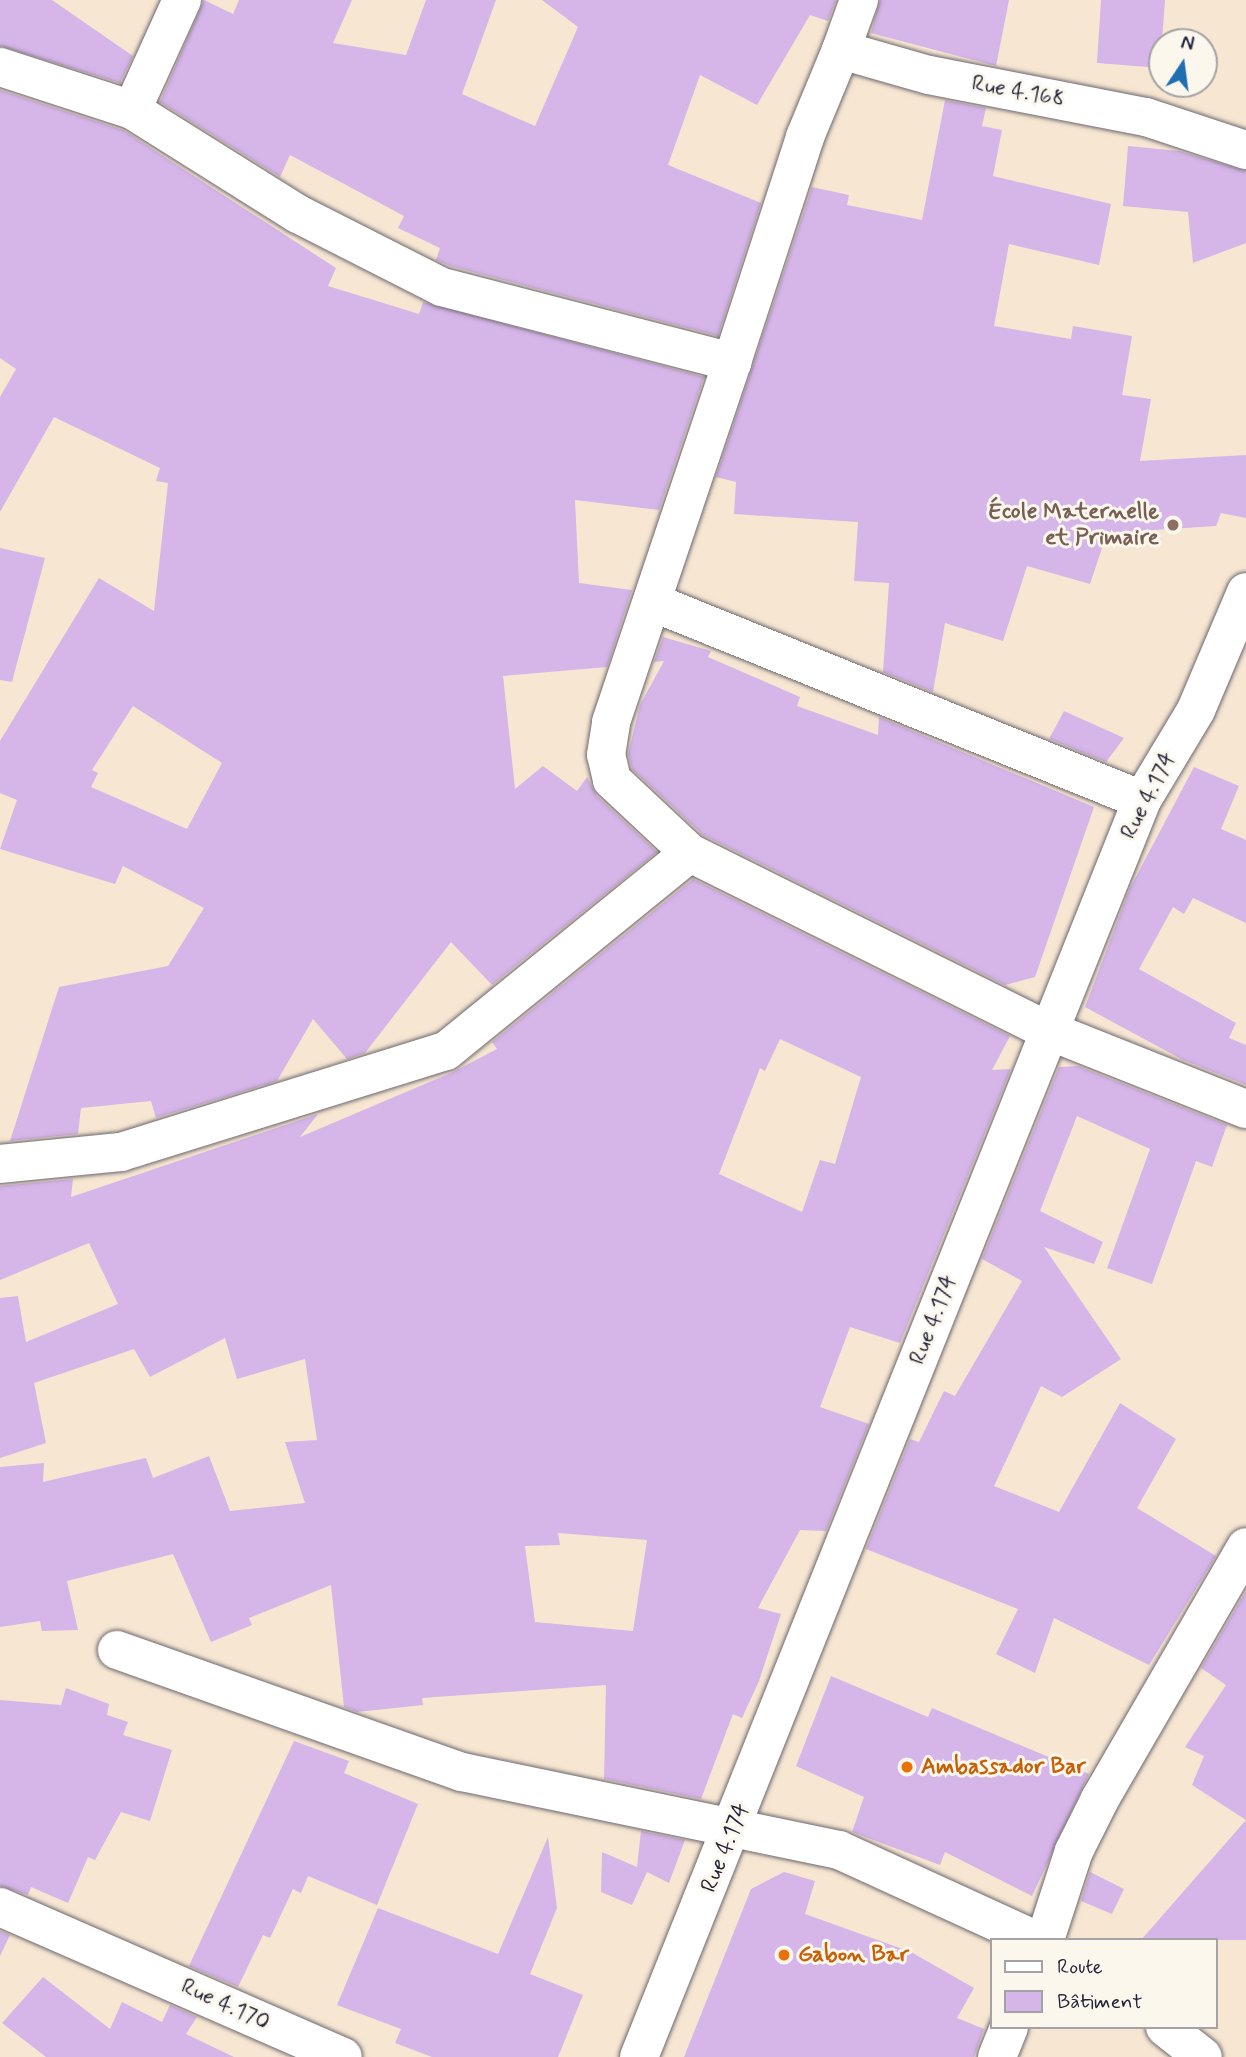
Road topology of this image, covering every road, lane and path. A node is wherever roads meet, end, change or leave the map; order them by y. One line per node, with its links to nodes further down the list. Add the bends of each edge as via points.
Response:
1 (182, 0): 5 (street)
2 (859, 0): 3 (street)
3 (841, 50): 6 (street, Rue 4.168, via 929,75 1146,117); 7 (street, via 805,137)
4 (0, 67): 5 (street)
5 (132, 110): 7 (street, via 298,214 442,287)
6 (1246, 150)
7 (732, 362): 9 (street)
8 (1246, 592): 10 (street, Rue 4.174, via 1196,710)
9 (652, 602): 10 (street); 11 (street, via 606,755 612,780)
10 (1142, 800): 12 (street, Rue 4.174)
11 (690, 852): 12 (street); 14 (street, via 446,1051 121,1152)
12 (1047, 1030): 13 (street); 17 (street, Rue 4.174)
13 (1246, 1109)
14 (0, 1164)
15 (1246, 1547): 20 (street, via 1090,1820)
16 (117, 1650): 17 (street, via 462,1772)
17 (734, 1831): 19 (street, via 839,1850); 24 (street, Rue 4.174)
18 (0, 1907): 23 (street, Rue 4.170)
19 (1032, 1938)
20 (1046, 1938)
21 (1008, 2029): 25 (street)
22 (1168, 2029): 26 (street)
23 (343, 2057)
24 (639, 2057)
25 (997, 2057)
26 (1203, 2057)

